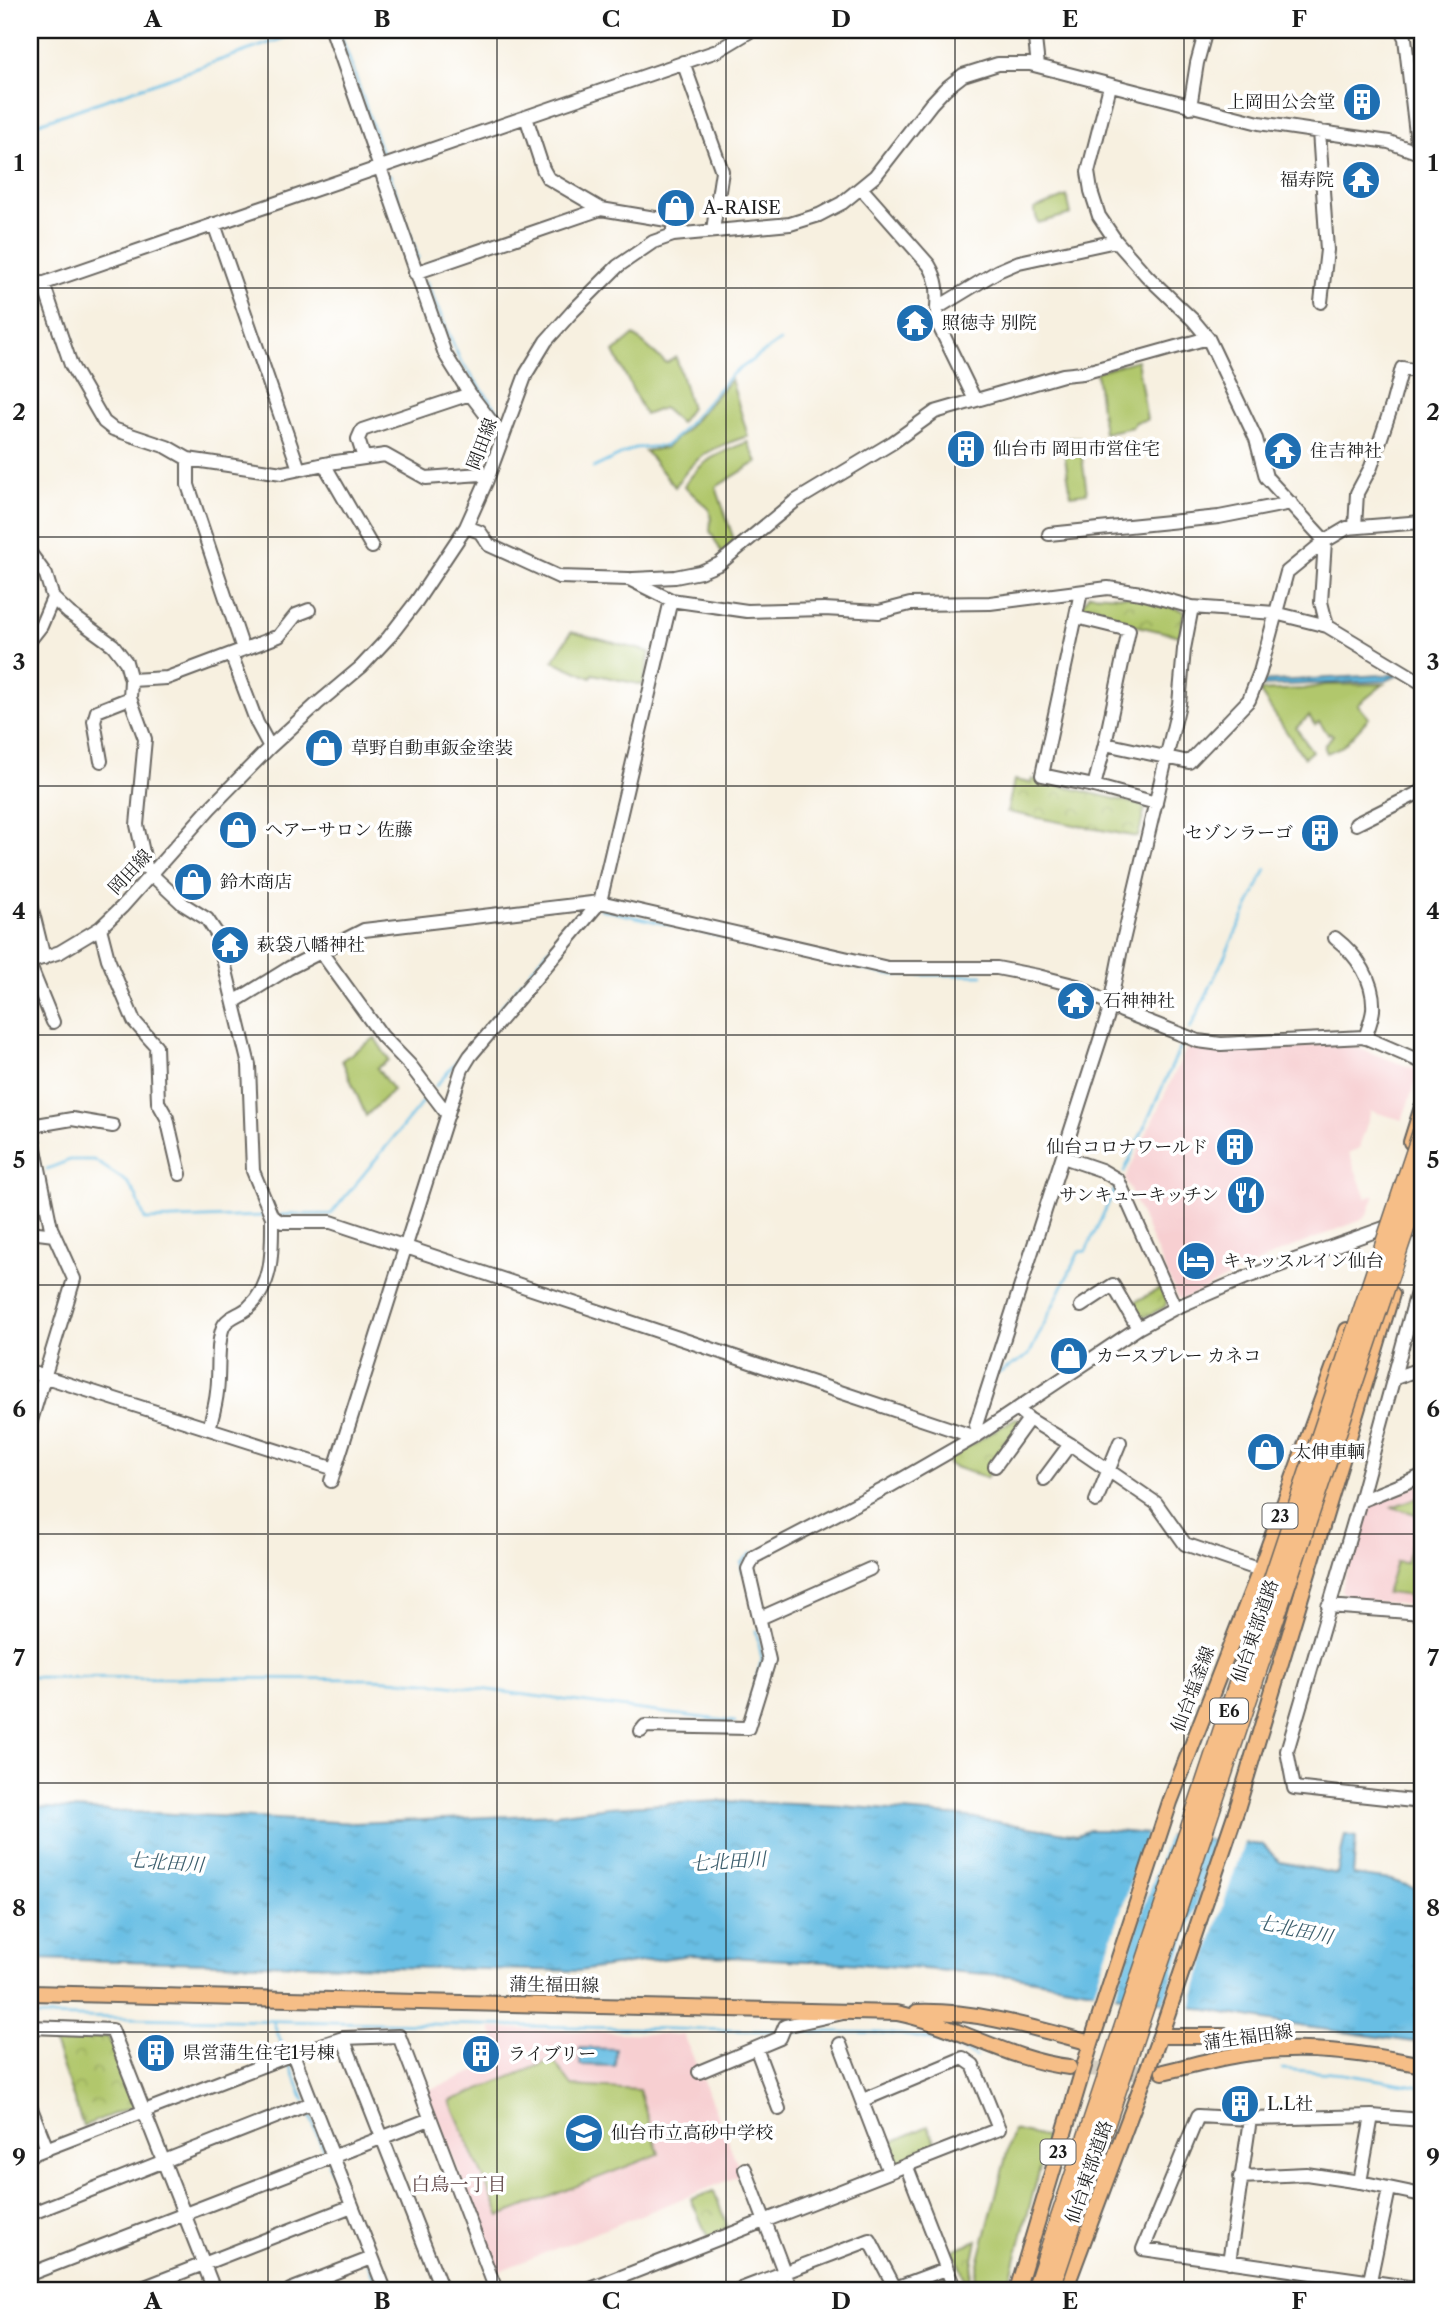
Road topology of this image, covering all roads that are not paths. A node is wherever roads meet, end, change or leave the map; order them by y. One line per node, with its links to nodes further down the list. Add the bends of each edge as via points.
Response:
1 (332, 30): 14 (street)
2 (752, 30): 6 (street, via 717,51)
3 (1034, 30): 7 (street)
4 (1206, 30): 9 (street)
5 (1401, 30): 10 (street)
6 (684, 62): 11 (street); 18 (street, via 722,171)
7 (1034, 65): 8 (street, 岡田線); 15 (street, 岡田線, via 998,64 962,75 944,89)
8 (1110, 86): 9 (street, 岡田線); 20 (street, via 1088,172 1099,216)
9 (1190, 107): 12 (street, 岡田線)
10 (1418, 115): 13 (street)
11 (526, 117): 14 (street); 16 (street, via 548,178)
12 (1319, 131): 13 (street, 岡田線, via 1390,142); 24 (street, via 1327,250)
13 (1420, 153)
14 (380, 167): 17 (street); 21 (street)
15 (861, 188): 18 (street, 岡田線, via 819,215 790,224); 25 (street, via 936,276)
16 (601, 209): 19 (street, via 673,222); 21 (street)
17 (214, 224): 22 (street); 34 (street)
18 (713, 230): 19 (street, 岡田線)
19 (673, 235): 30 (street, 岡田線, via 653,242 618,266 546,341 526,374)
20 (1116, 241): 25 (street, via 1019,262); 26 (street)
21 (415, 273): 28 (street, via 445,354)
22 (43, 283): 23 (street); 32 (street, via 71,365 104,422)
23 (30, 288)
24 (1321, 302)
25 (937, 308): 29 (street, via 939,326)
26 (1208, 338): 29 (street); 36 (street, via 1256,439 1266,477)
27 (1422, 372): 39 (street, via 1402,368 1371,467 1357,493)
28 (470, 394): 30 (street); 31 (street, via 362,430 358,439)
29 (975, 400): 44 (street, via 935,412 794,502 719,565 675,577)
30 (503, 436): 35 (street, 岡田線)
31 (364, 458): 33 (street); 35 (street, via 385,455 426,478 481,474)
32 (188, 459): 34 (street, via 282,474); 54 (street, via 188,485)
33 (324, 464): 34 (street); 42 (street)
34 (299, 469)
35 (487, 480): 38 (street, 岡田線)
36 (1291, 503): 40 (street, via 1219,517); 41 (street)
37 (1422, 522): 39 (street)
38 (466, 527): 44 (street, via 480,532 489,545 559,577); 59 (street, 岡田線, via 389,637)
39 (1355, 527): 41 (street)
40 (1049, 534)
41 (1325, 541): 50 (street, via 1287,572); 52 (street, via 1321,602)
42 (372, 548)
43 (30, 553): 46 (street, via 46,575)
44 (629, 579): 47 (street)
45 (1081, 592): 47 (street, via 990,603 910,604 879,612 747,611); 48 (street, via 1108,588); 51 (street)
46 (53, 598): 53 (street); 55 (street, via 113,645 126,662)
47 (671, 600): 68 (street)
48 (1192, 607): 50 (street); 60 (street, via 1179,704)
49 (309, 610): 54 (street, via 296,615 279,636)
50 (1275, 613): 52 (street); 60 (street, via 1249,700 1189,762)
51 (1076, 617): 58 (street, via 1129,630); 62 (street, via 1042,775)
52 (1327, 625): 56 (street)
53 (30, 640)
54 (237, 652): 55 (street, via 167,678); 59 (street, via 257,723)
55 (131, 680): 57 (street)
56 (1422, 683)
57 (130, 698): 61 (street, via 97,710 94,721); 66 (street, via 145,739 137,825)
58 (1105, 744): 60 (street); 62 (street)
59 (270, 747): 66 (street, 岡田線)
60 (1166, 757): 64 (street)
61 (101, 761)
62 (1094, 786): 64 (street)
63 (1422, 791): 65 (street)
64 (1156, 803): 75 (street)
65 (1356, 824)
66 (152, 875): 69 (street, 岡田線); 74 (street, via 207,919 218,934)
67 (30, 901): 72 (street)
68 (600, 902): 71 (street, via 364,930); 75 (street, via 888,968 997,968 1038,976 1077,986); 80 (street, via 470,1056)
69 (100, 928): 72 (street, 岡田線); 85 (street, via 134,1021 156,1046 158,1102 167,1118)
70 (1335, 938): 77 (street, via 1369,979 1373,1010)
71 (321, 952): 74 (street); 80 (street)
72 (44, 958): 73 (street, 岡田線)
73 (30, 964): 76 (street)
74 (234, 1002): 88 (street, via 249,1065 253,1171)
75 (1111, 1005): 77 (street, via 1198,1041 1221,1044); 84 (street)
76 (53, 1022)
77 (1365, 1038): 78 (street)
78 (1422, 1062)
79 (1422, 1107): 89 (main road, 仙台塩釜線 / 23)
80 (448, 1115): 93 (street)
81 (30, 1125): 82 (street, via 72,1119); 92 (street)
82 (113, 1126)
83 (1422, 1132): 185 (highway, 仙台東部道路 / E6, bridge)
84 (1063, 1157): 96 (street, via 1118,1180); 106 (street, via 976,1425)
85 (180, 1174)
86 (1422, 1178): 186 (highway, 仙台東部道路 / E6, bridge)
87 (1422, 1203): 89 (street); 90 (main road, 23)
88 (272, 1217): 93 (street, via 282,1222 331,1222); 105 (street, via 264,1287 259,1298 225,1322 221,1332)
89 (1384, 1228): 90 (street); 96 (street); 116 (main road, 仙台塩釜線 / 23)
90 (1417, 1230): 128 (main road, 23, via 1237,1809)
91 (30, 1232): 92 (street)
92 (54, 1236): 100 (street, via 74,1279)
93 (406, 1248): 105 (street, via 333,1475); 106 (street)
94 (1422, 1274): 101 (street)
95 (1081, 1306): 97 (street, via 1113,1285)
96 (1175, 1308): 97 (street)
97 (1138, 1328): 102 (street)
98 (1422, 1367): 101 (street)
99 (30, 1372): 100 (street)
100 (46, 1377): 104 (street); 105 (street)
101 (1395, 1378): 114 (street)
102 (1017, 1409): 103 (street); 106 (street)
103 (1028, 1419): 108 (street); 109 (street)
104 (30, 1424)
105 (209, 1429)
106 (978, 1435): 119 (street, via 754,1557 748,1569)
107 (1119, 1442): 110 (street)
108 (1070, 1444): 110 (street); 112 (street)
109 (996, 1466)
110 (1108, 1470): 113 (street); 116 (street, via 1156,1503 1185,1544)
111 (1422, 1476): 114 (street)
112 (1044, 1479)
113 (1096, 1501)
114 (1360, 1502): 117 (street)
115 (870, 1569): 119 (street)
116 (1260, 1570): 130 (main road, 仙台塩釜線 / 23, via 1170,1802)
117 (1328, 1606): 118 (street); 121 (street, via 1287,1751 1294,1788)
118 (1422, 1613)
119 (760, 1618): 120 (street, via 769,1660 748,1728 645,1726)
120 (641, 1731)
121 (1422, 1801)
122 (30, 1993): 123 (main road, 蒲生福田線)
123 (850, 2011): 124 (main road, 蒲生福田線); 132 (street, via 785,2026 780,2038)
124 (897, 2014): 125 (main road, via 920,2011); 127 (main road, 蒲生福田線)
125 (974, 2016): 127 (main road); 130 (main road)
126 (30, 2027): 143 (street, via 112,2030)
127 (964, 2033): 136 (main road, 蒲生福田線, via 1042,2064)
128 (1160, 2036): 133 (main road, via 1225,2036 1235,2040); 187 (main road, 23)
129 (343, 2038): 134 (street); 145 (street, via 398,2036); 148 (street)
130 (1091, 2043): 184 (main road, 仙台塩釜線 / 23)
131 (839, 2044): 139 (street)
132 (756, 2048): 137 (street); 142 (street)
133 (1242, 2054): 135 (main road, 蒲生福田線, via 1310,2049); 138 (main road, 蒲生福田線)
134 (289, 2056): 140 (street); 143 (street)
135 (1422, 2065)
136 (1069, 2067)
137 (699, 2072)
138 (1163, 2072)
139 (863, 2100): 153 (street, via 963,2058 973,2064 999,2129); 155 (street)
140 (308, 2104): 151 (street); 152 (street)
141 (30, 2106): 149 (street)
142 (779, 2109)
143 (144, 2112): 149 (street); 152 (street)
144 (1372, 2116): 146 (street); 147 (street); 157 (street)
145 (430, 2119): 148 (street); 179 (street)
146 (1250, 2119): 156 (street); 166 (street, via 1198,2116 1143,2249)
147 (1422, 2120)
148 (382, 2138): 151 (street); 178 (street)
149 (47, 2149): 150 (street)
150 (30, 2155)
151 (329, 2158): 160 (street); 162 (street)
152 (163, 2161): 161 (street); 162 (street)
153 (906, 2165): 155 (street); 168 (street)
154 (745, 2169): 163 (street)
155 (889, 2172): 163 (street)
156 (1240, 2177): 157 (street, via 1306,2174); 166 (street)
157 (1360, 2182): 158 (street)
158 (1389, 2189): 159 (street); 172 (street)
159 (1422, 2195)
160 (348, 2208): 165 (street); 167 (street)
161 (30, 2214)
162 (184, 2214): 167 (street); 170 (street)
163 (765, 2221): 169 (street); 171 (street)
164 (30, 2258): 170 (street)
165 (368, 2260): 176 (street); 177 (street)
166 (1229, 2262): 172 (street)
167 (204, 2264): 174 (street); 175 (street)
168 (946, 2269): 169 (street, via 895,2288 870,2240); 183 (street)
169 (784, 2272): 181 (street); 182 (street)
170 (32, 2273)
171 (619, 2284): 180 (street)
172 (1369, 2286): 173 (street)
173 (1422, 2289)
174 (138, 2290)
175 (214, 2290)
176 (290, 2290)
177 (385, 2290)
178 (442, 2290)
179 (496, 2290)
180 (587, 2290)
181 (738, 2290)
182 (791, 2290)
183 (955, 2290)
184 (1017, 2290)
185 (1035, 2290)
186 (1050, 2290)
187 (1065, 2290)

